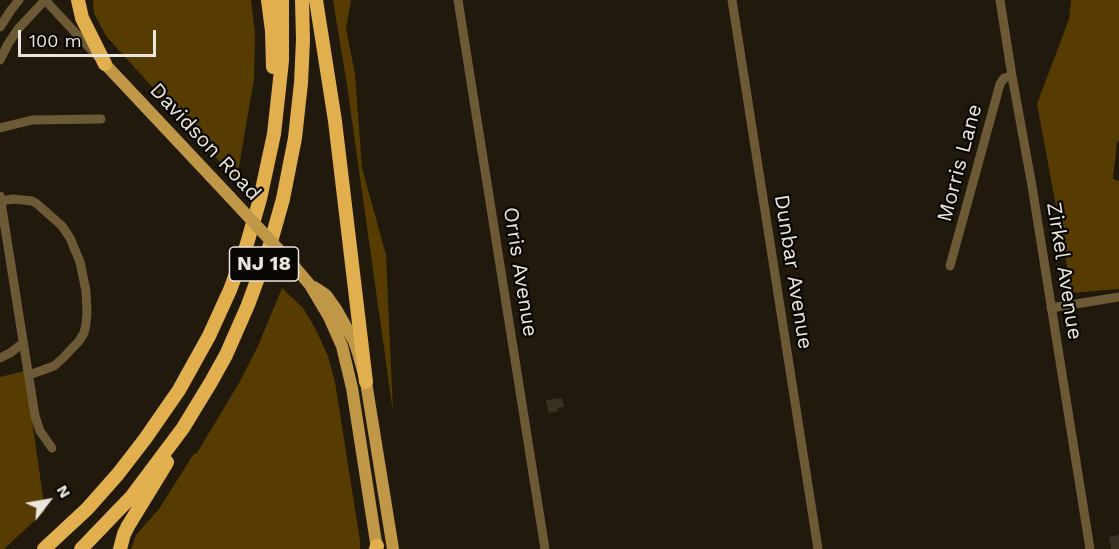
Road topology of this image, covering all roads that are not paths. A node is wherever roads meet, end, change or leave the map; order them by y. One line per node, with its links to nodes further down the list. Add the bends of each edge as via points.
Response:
1 (19, 0): 11 (street)
2 (45, 0): 12 (street, Davidson Road, via 18,29); 13 (street, Davidson Road)
3 (78, 0): 13 (highway, via 82,18)
4 (268, 0): 17 (highway, via 273,63)
5 (282, 0): 17 (highway, NJ 18, via 282,61)
6 (302, 0): 29 (highway, NJ 18, via 302,83 295,138 270,245 225,355)
7 (316, 0): 27 (highway, via 335,121)
8 (458, 0): 35 (street, Orris Avenue)
9 (732, 0): 36 (street, Dunbar Avenue)
10 (1000, 0): 14 (street, Zirkel Avenue)
11 (0, 27)
12 (0, 60)
13 (105, 64): 21 (main road, Davidson Road, bridge)
14 (1012, 76): 20 (street, Morris Lane, via 1000,84); 23 (street, Zirkel Avenue)
15 (101, 119): 16 (street, via 32,120)
16 (0, 128)
17 (270, 153): 31 (highway, NJ 18, via 252,227 230,290 179,390 118,474)
18 (0, 196): 19 (street)
19 (1, 201): 24 (street); 26 (street, via 32,201 62,226 80,262 85,284 86,324 79,341 54,366)
20 (950, 266)
21 (310, 285): 27 (main road, Davidson Road, via 326,295 342,319 354,341); 30 (main road, Davidson Road, via 336,331 348,368)
22 (1119, 297): 23 (street)
23 (1051, 308): 37 (street, Zirkel Avenue)
24 (23, 344): 25 (street); 26 (street)
25 (0, 358)
26 (28, 375): 28 (street, via 35,416)
27 (366, 382): 34 (main road, Davidson Road)
28 (52, 448)
29 (169, 449): 32 (highway, NJ 18, via 132,496); 33 (highway, via 166,464 128,526)
30 (377, 548)
31 (44, 549)
32 (81, 549)
33 (120, 549)
34 (393, 549)
35 (545, 549)
36 (818, 549)
37 (1090, 549)

